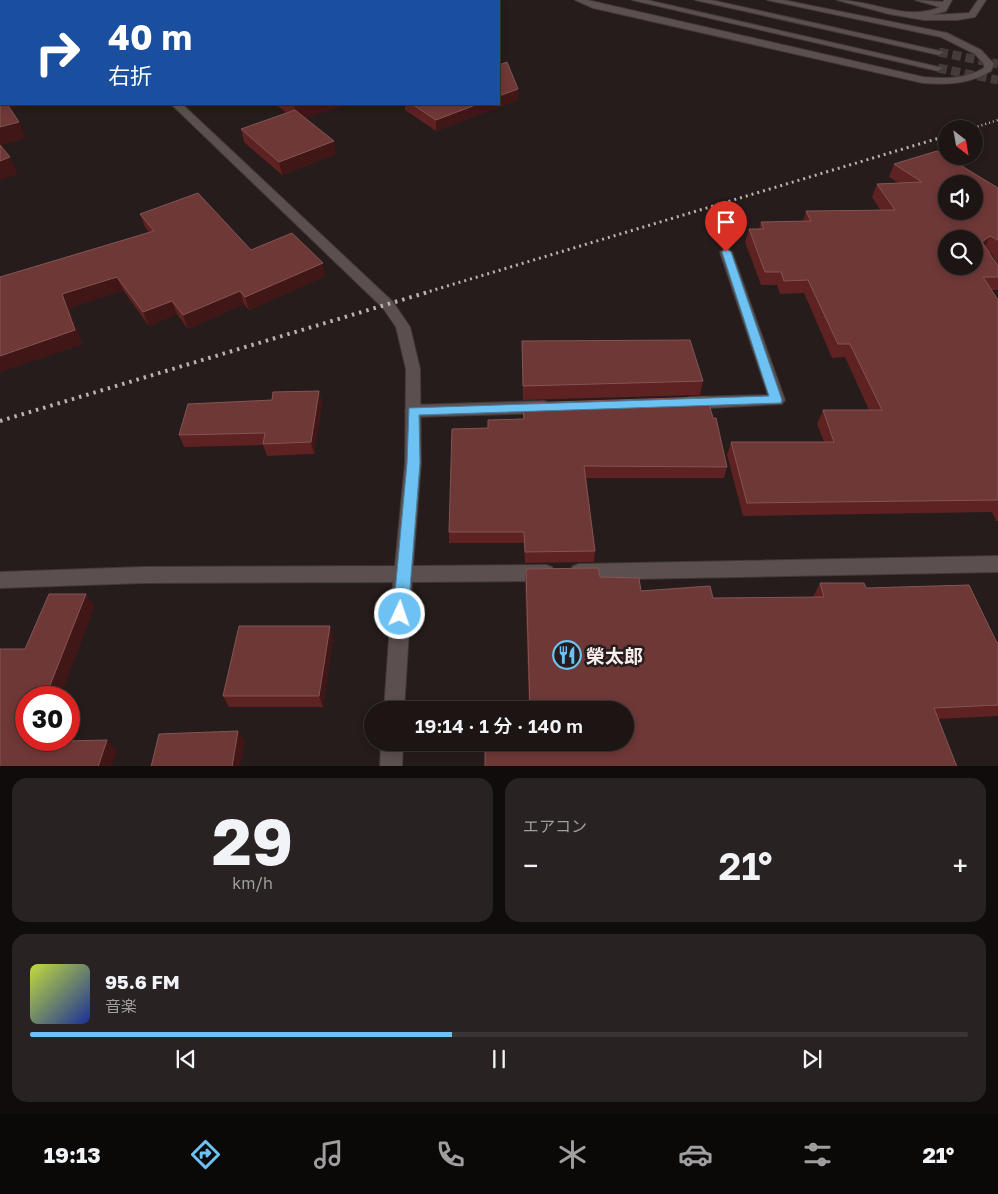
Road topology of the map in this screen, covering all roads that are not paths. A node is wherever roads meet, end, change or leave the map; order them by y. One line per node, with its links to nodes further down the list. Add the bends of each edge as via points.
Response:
1 (579, 0): 4 (street, via 923,80 956,81 988,69 989,64 978,52 944,35)
2 (636, 0): 11 (street)
3 (698, 0): 10 (street)
4 (771, 0)
5 (841, 0): 9 (street)
6 (919, 0): 8 (street)
7 (982, 0): 9 (street, via 972,15 955,20)
8 (946, 2): 9 (street, via 937,12)
9 (911, 14)
10 (939, 52)
11 (938, 68)
12 (177, 105): 16 (street, via 388,305 403,328 413,369)
13 (726, 252): 14 (street, via 776,400)
14 (678, 403)
15 (560, 407): 16 (street)
16 (413, 411): 18 (street, via 414,463)
17 (998, 564): 18 (street)
18 (403, 575): 19 (street, via 143,575); 20 (street)
19 (0, 580)
20 (395, 701)
21 (392, 751): 22 (street)
22 (391, 766)

